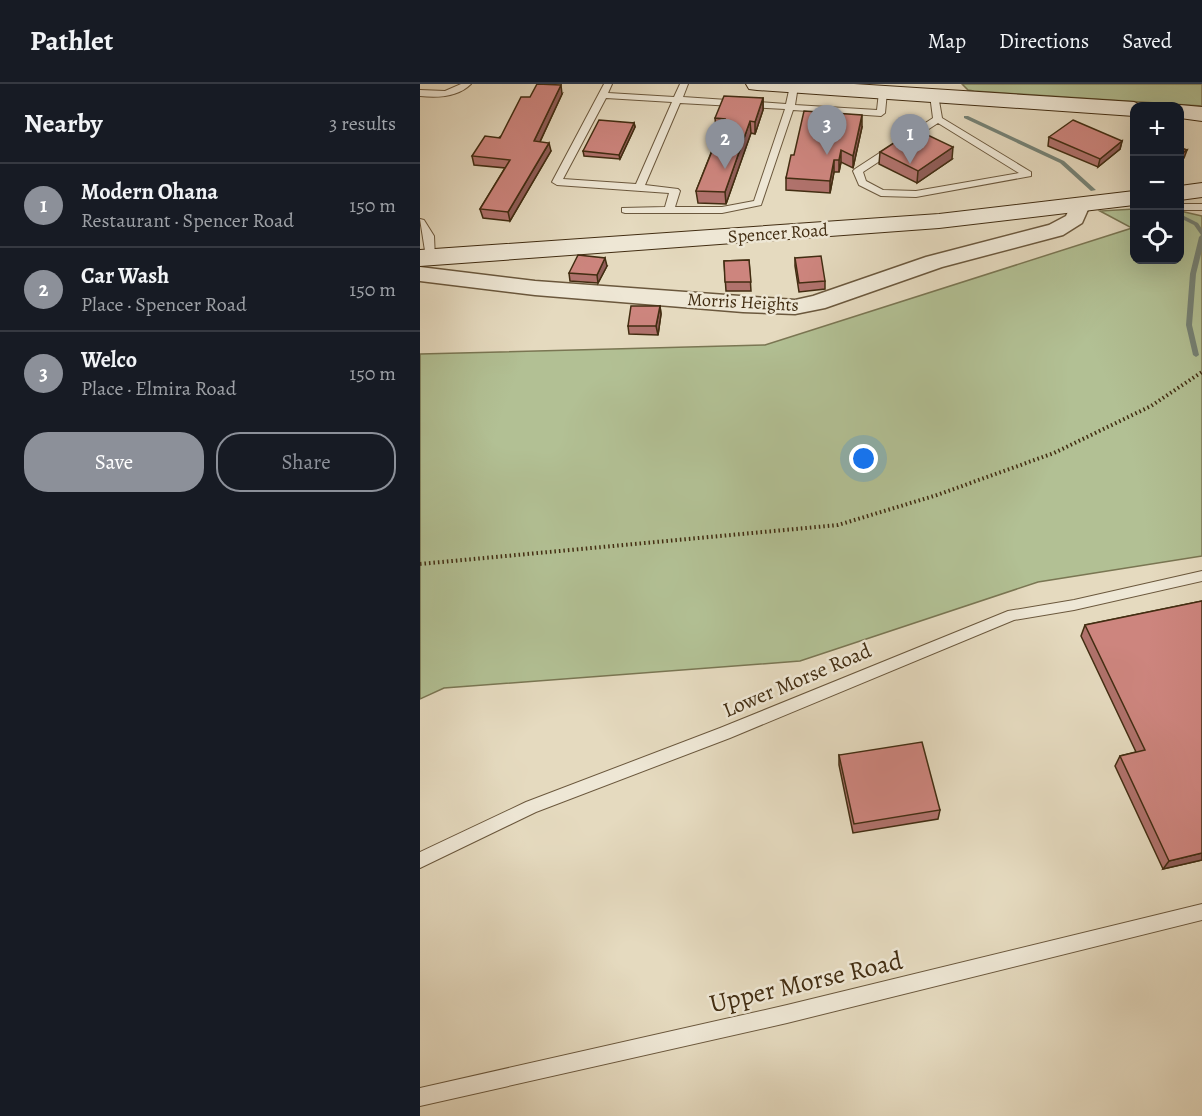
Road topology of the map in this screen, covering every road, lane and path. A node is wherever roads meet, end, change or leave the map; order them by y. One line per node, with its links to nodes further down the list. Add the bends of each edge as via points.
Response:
1 (467, 84): 6 (lane, via 457,91)
2 (608, 84): 7 (lane)
3 (684, 84): 9 (lane)
4 (758, 84): 8 (street)
5 (938, 90): 8 (street); 10 (street); 13 (lane)
6 (420, 93)
7 (603, 95): 9 (lane); 14 (lane, via 557,182)
8 (792, 96): 9 (lane); 22 (lane, via 758,203 722,210)
9 (677, 99): 14 (lane)
10 (1130, 109)
11 (1184, 112): 12 (street)
12 (1202, 114)
13 (938, 119): 13 (lane, via 858,171 862,183 881,193 916,194 1028,174)
14 (639, 187): 22 (lane, via 675,191)
15 (1202, 190): 16 (street)
16 (1184, 192)
17 (1130, 199): 18 (street, Spencer Road)
18 (1080, 206): 24 (street, Spencer Road); 24 (street, Morris Heights, via 1075,219 1056,230 934,262 795,307 535,288)
19 (1184, 207): 20 (lane)
20 (1202, 207)
21 (625, 210): 22 (lane)
22 (669, 210)
23 (420, 222): 24 (lane, via 429,236)
24 (424, 263)
25 (1202, 372): 26 (path, via 1151,406 1054,453 938,495 837,525)
26 (420, 564)
27 (1202, 576): 28 (lane, Lower Morse Road, via 1013,615 725,733 531,807)
28 (420, 860)
29 (1202, 912): 30 (lane, Upper Morse Road, via 787,1014)
30 (420, 1097)

